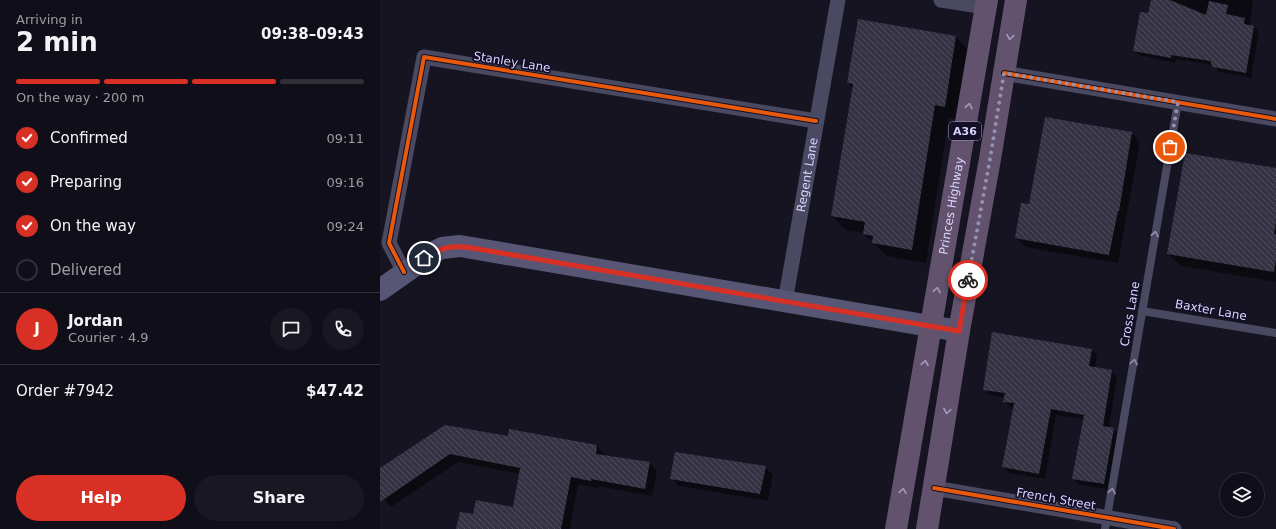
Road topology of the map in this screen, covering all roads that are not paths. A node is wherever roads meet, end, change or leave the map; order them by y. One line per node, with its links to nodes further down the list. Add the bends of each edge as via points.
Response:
1 (838, 0): 8 (street, Regent Lane)
2 (941, 0): 4 (street)
3 (1016, 0): 5 (highway, A36, one-way to 5)
4 (987, 4): 13 (highway, Princes Highway / A36, one-way to 4)
5 (1004, 73): 6 (street); 14 (highway, A36)
6 (1178, 102): 7 (street); 12 (lane, Cross Lane, one-way to 6)
7 (1276, 119)
8 (816, 121): 9 (street, Stanley Lane, via 424,57 389,243); 11 (street, Regent Lane)
9 (404, 272): 10 (main road); 11 (main road, via 442,248 460,246)
10 (380, 290)
11 (785, 302): 13 (main road)
12 (1142, 311): 15 (lane, Baxter Lane); 17 (lane, Cross Lane, one-way to 12)
13 (932, 326): 14 (main road); 18 (highway, Princes Highway / A36, one-way to 13)
14 (959, 331): 16 (highway, A36, one-way to 16)
15 (1276, 334)
16 (934, 488): 17 (street, French Street); 19 (highway, A36)
17 (1106, 523): 20 (street, French Street)
18 (896, 529)
19 (927, 529)
20 (1174, 529)

